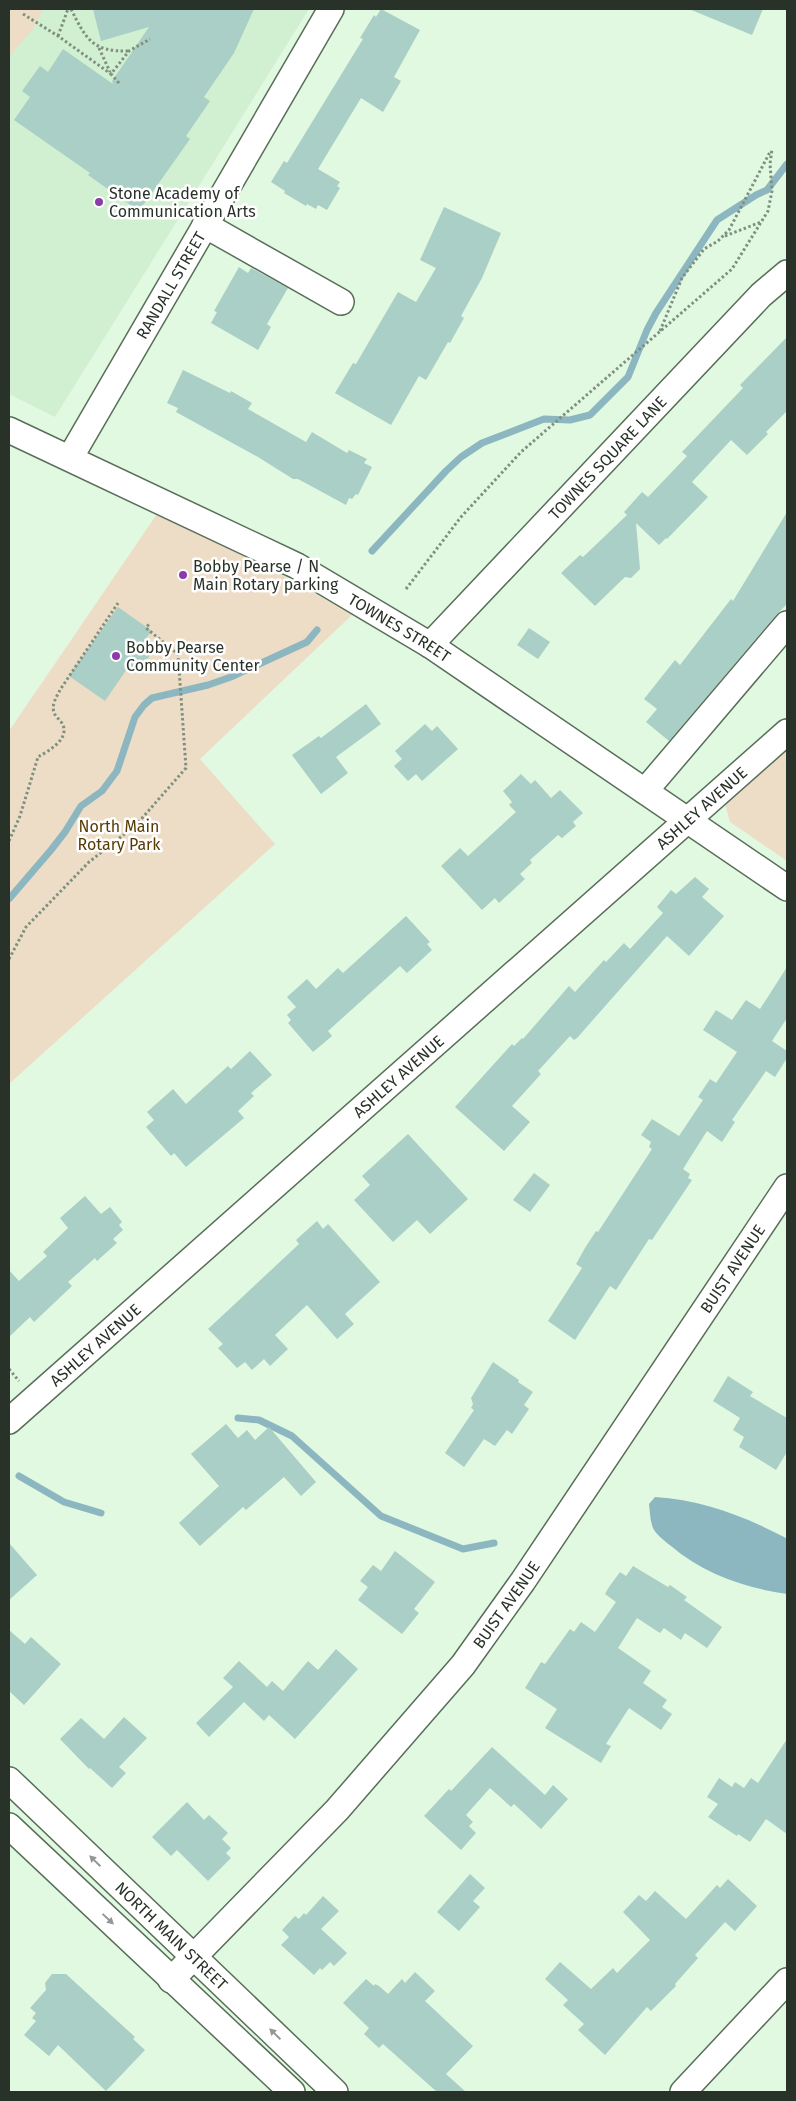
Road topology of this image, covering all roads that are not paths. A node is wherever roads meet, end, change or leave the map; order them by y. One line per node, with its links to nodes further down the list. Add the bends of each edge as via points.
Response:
1 (331, 9): 2 (street, RANDALL STREET)
2 (205, 226): 4 (street); 6 (street, RANDALL STREET)
3 (787, 273): 8 (street, TOWNES SQUARE LANE, via 761,295)
4 (341, 302)
5 (9, 430): 6 (street, TOWNES STREET)
6 (70, 458): 8 (street, TOWNES STREET, via 297,566)
7 (787, 624): 10 (street)
8 (430, 645): 10 (street, TOWNES STREET)
9 (787, 732): 11 (street, ASHLEY AVENUE)
10 (645, 791): 11 (street, TOWNES STREET)
11 (688, 820): 12 (street, TOWNES STREET); 14 (street, ASHLEY AVENUE)
12 (787, 888)
13 (787, 1187): 17 (street, BUIST AVENUE, via 463,1665 337,1810)
14 (9, 1421)
15 (9, 1780): 17 (street, NORTH MAIN STREET, one-way to 15)
16 (9, 1826): 18 (street, NORTH MAIN STREET, one-way to 18)
17 (195, 1957): 18 (street, BUIST AVENUE); 20 (street, NORTH MAIN STREET, one-way to 17)
18 (172, 1980): 21 (street, NORTH MAIN STREET)
19 (787, 1981): 23 (street)
20 (305, 2063): 21 (street); 22 (street, NORTH MAIN STREET)
21 (285, 2090)
22 (336, 2092)
23 (683, 2092)

